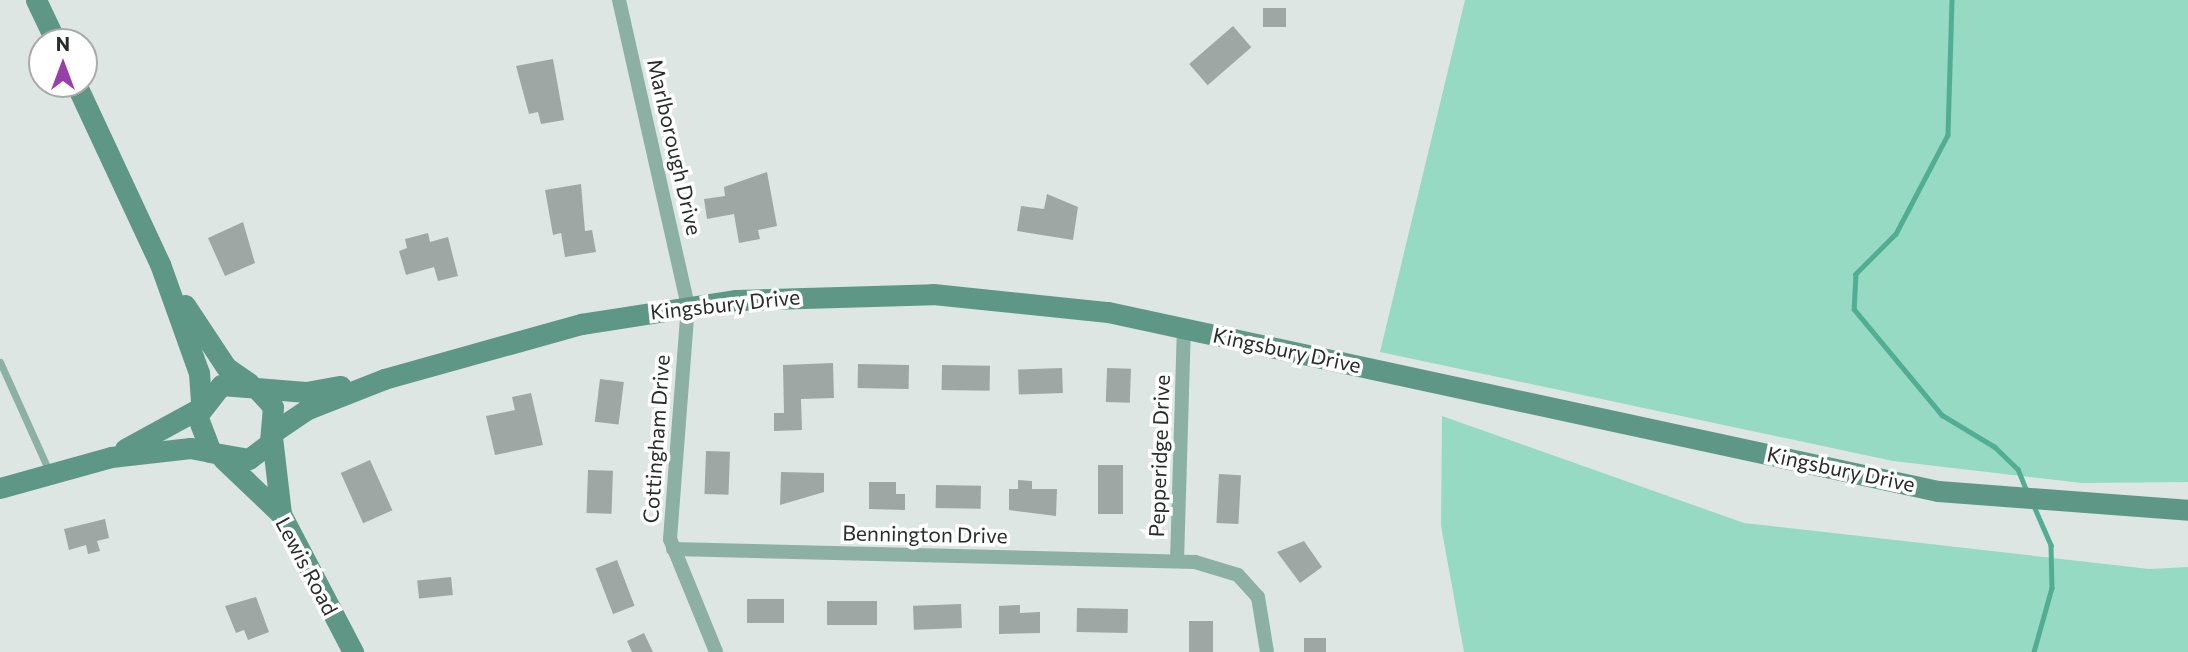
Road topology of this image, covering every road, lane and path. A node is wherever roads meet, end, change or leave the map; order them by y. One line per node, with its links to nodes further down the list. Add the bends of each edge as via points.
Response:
1 (37, 0): 3 (street)
2 (619, 0): 6 (street, Marlborough Drive)
3 (50, 28)
4 (83, 98): 5 (street)
5 (160, 264): 10 (street, via 214,352); 11 (street, via 196,364)
6 (688, 304): 7 (street, Kingsbury Drive, via 854,292 933,294 1108,312); 9 (street, Kingsbury Drive, via 545,333); 19 (street, Cottingham Drive, via 669,517)
7 (1184, 328): 17 (street, Kingsbury Drive, via 1991,498); 20 (street, Pepperidge Drive)
8 (0, 362): 15 (lane)
9 (384, 379): 10 (street, Kingsbury Drive, via 306,392); 12 (street, Kingsbury Drive, via 308,409)
10 (255, 387): 11 (street, Kingsbury Drive, via 221,385); 12 (street, via 273,407)
11 (200, 405): 13 (street, via 197,429); 14 (street, Kingsbury Drive)
12 (274, 434): 13 (street, Kingsbury Drive, via 249,459); 18 (street)
13 (216, 456): 14 (street, Kingsbury Drive, via 190,448); 18 (street, Lewis Road)
14 (111, 457): 15 (street, Kingsbury Drive)
15 (51, 474): 16 (street, Kingsbury Drive)
16 (0, 488)
17 (2188, 510)
18 (281, 514): 21 (street, Lewis Road)
19 (673, 549): 20 (street, Bennington Drive); 22 (street, Cottingham Drive)
20 (1177, 561): 23 (street, Pepperidge Drive, via 1227,569 1247,585 1264,608)
21 (353, 652)
22 (716, 652)
23 (1267, 652)

